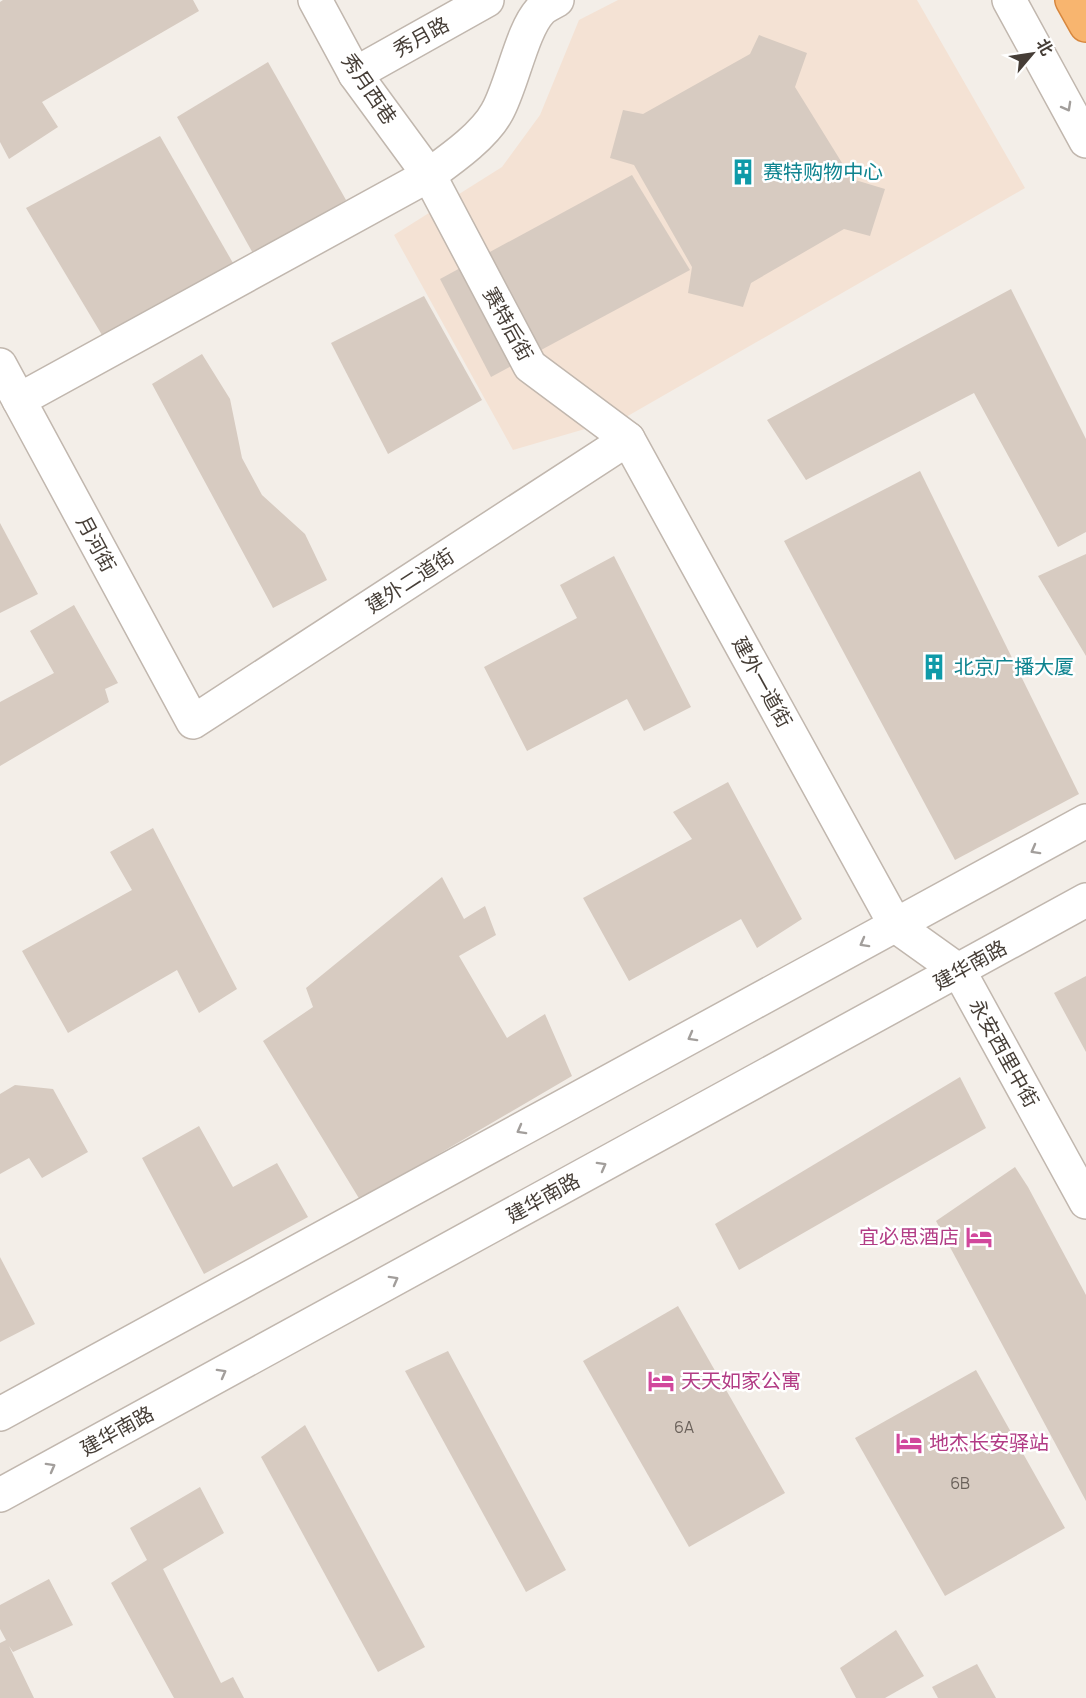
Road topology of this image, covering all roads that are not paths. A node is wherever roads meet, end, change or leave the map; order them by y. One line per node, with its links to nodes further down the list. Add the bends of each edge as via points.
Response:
1 (315, 0): 7 (street, 秀月西巷)
2 (488, 0): 7 (street, 秀月路)
3 (557, 0): 9 (street, via 540,11 529,30 496,115 460,153)
4 (1010, 0): 8 (street, one-way to 8)
5 (1072, 0): 6 (highway)
6 (1086, 25)
7 (355, 74): 9 (street, 秀月西巷)
8 (1086, 141)
9 (429, 175): 11 (street); 12 (street, 赛特后街, via 530,366)
10 (0, 365): 11 (street, 月河街)
11 (19, 400): 13 (street, 月河街)
12 (628, 439): 13 (street, 建外二道街); 16 (street, 建外一道街)
13 (193, 722)
14 (1086, 821): 16 (street, one-way to 16)
15 (1086, 900): 17 (street, 建华南路)
16 (896, 926): 17 (street, 永安西里中街); 19 (street, one-way to 19)
17 (959, 971): 18 (street, 永安西里中街); 20 (street, 建华南路, one-way to 17)
18 (1086, 1202)
19 (0, 1414)
20 (0, 1495)

